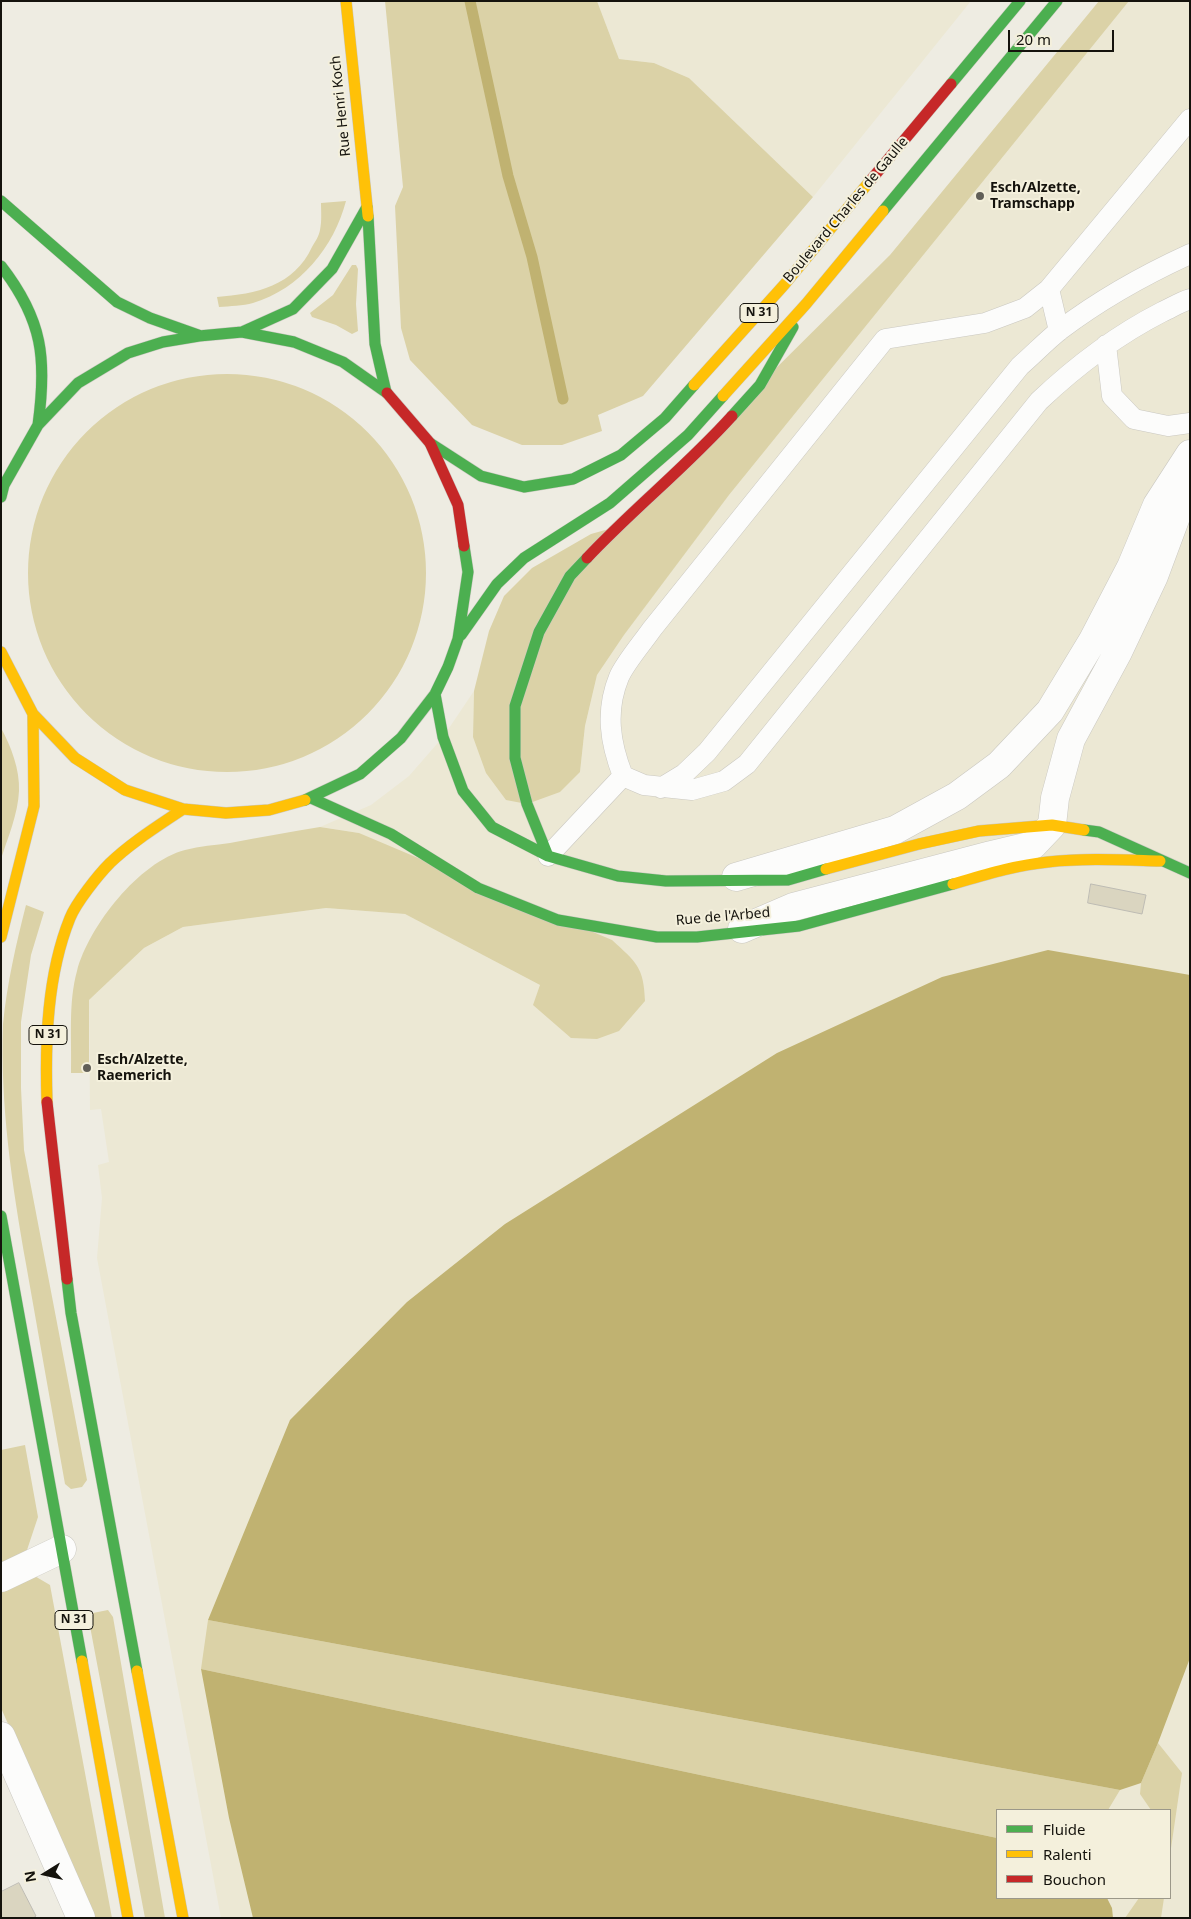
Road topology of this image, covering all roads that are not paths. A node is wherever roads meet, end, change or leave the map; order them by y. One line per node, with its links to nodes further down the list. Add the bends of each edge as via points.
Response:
1 (346, 1): 6 (main road, Rue Henri Koch)
2 (1020, 1): 19 (main road, Boulevard Charles de Gaulle / N 31, via 784,285 665,418 620,455 573,479 524,487 481,476)
3 (1057, 1): 11 (main road, Boulevard Charles de Gaulle / N 31)
4 (1190, 119): 9 (lane)
5 (1, 201): 14 (main road, via 117,302)
6 (367, 207): 13 (main road, via 332,269 293,309); 16 (main road, Rue Henri Koch, via 375,344)
7 (1190, 254): 12 (lane, via 1146,274)
8 (1, 266): 18 (main road, via 28,307 42,356 43,389)
9 (1049, 289): 12 (lane); 27 (lane, via 1025,308 985,323 885,339 652,629 619,676 610,726)
10 (1190, 299): 15 (lane)
11 (806, 304): 23 (main road, Boulevard Charles de Gaulle / N 31, via 688,436 610,503 524,558 497,584); 32 (main road, Boulevard Charles de Gaulle, via 760,385 704,448 616,527 570,576 539,632 515,706 515,758 526,804)
12 (1059, 331): 28 (lane, via 1020,366 707,752 684,774)
13 (242, 332): 14 (main road); 16 (main road, via 294,342 343,362)
14 (199, 336): 18 (main road, via 163,342 128,353 78,383)
15 (1106, 344): 17 (lane, via 1112,396 1134,419 1168,426); 28 (lane, via 1039,401 747,764 724,782 692,790)
16 (386, 392): 19 (main road)
17 (1190, 423)
18 (38, 425): 22 (main road)
19 (430, 443): 23 (main road, via 458,505 468,572)
20 (1190, 454): 35 (street, via 1157,505 1131,567 1098,632 1055,703 1000,765 957,796 895,830)
21 (1190, 479): 31 (street, via 1154,576 1071,740 1055,798)
22 (2, 489)
23 (458, 639): 25 (main road)
24 (1, 653): 26 (main road)
25 (435, 694): 29 (main road, via 402,738 360,774); 32 (main road, Rue de l'Arbed, via 443,737 463,791 492,827)
26 (33, 714): 30 (main road, via 75,758 89,768 126,790); 37 (main road, via 34,806)
27 (622, 776): 28 (lane); 32 (lane)
28 (661, 788)
29 (311, 798): 30 (main road, via 269,810 226,813); 36 (main road, Rue de l'Arbed, via 391,834 478,888 558,920 657,937)
30 (183, 809): 44 (main road, N 31, via 109,864 70,917 58,956 48,1022 48,1101 71,1313)
31 (1052, 825): 33 (main road, Rue de l'Arbed, via 1099,832); 35 (main road, Rue de l'Arbed, via 979,831 788,880); 36 (street, via 1034,845 793,907)
32 (548, 856): 35 (main road, Rue de l'Arbed, via 618,876 666,881)
33 (1160, 861): 34 (main road, Rue de l'Arbed); 36 (main road, Rue de l'Arbed, via 1094,859 1046,862 996,872 799,926)
34 (1190, 873)
35 (724, 881)
36 (736, 932)
37 (1, 937)
38 (1, 1216): 39 (main road, N 31)
39 (62, 1549): 40 (street); 43 (main road, N 31)
40 (1, 1578)
41 (1, 1736): 42 (street)
42 (81, 1918)
43 (128, 1918)
44 (183, 1918)

